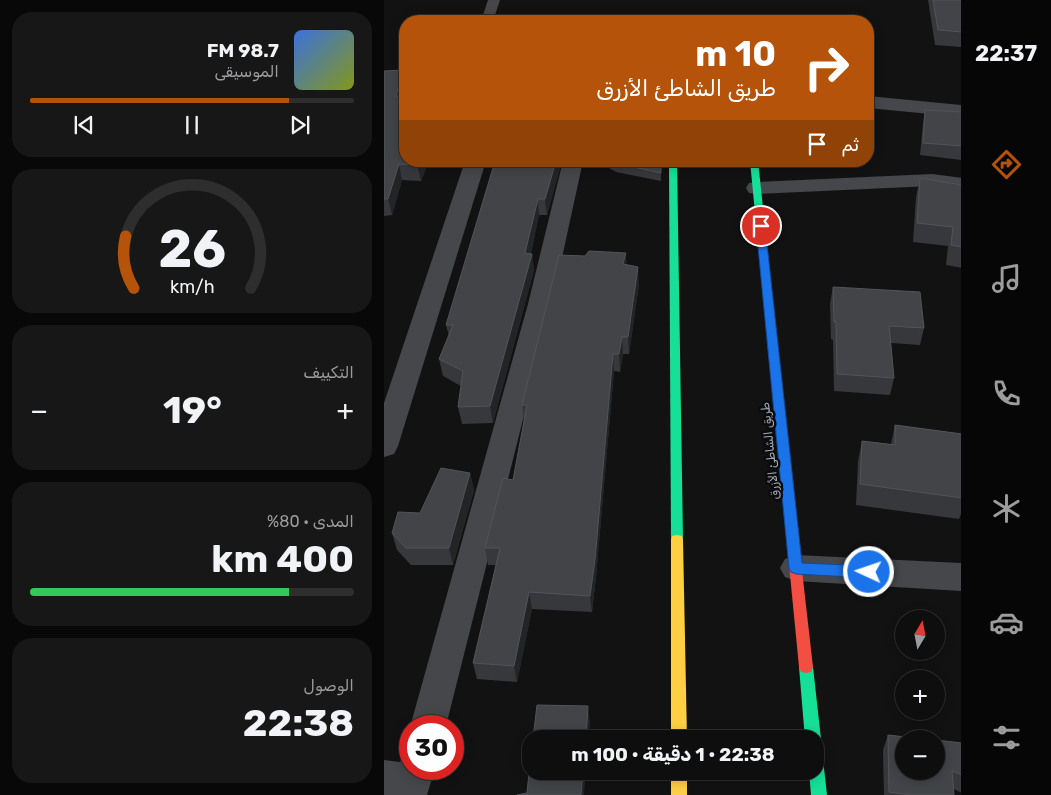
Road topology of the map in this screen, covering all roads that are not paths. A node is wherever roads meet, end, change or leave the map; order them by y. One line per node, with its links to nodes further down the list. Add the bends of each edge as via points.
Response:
1 (494, 0): 3 (lane)
2 (743, 7): 4 (main road)
3 (489, 15)
4 (744, 15)
5 (874, 103): 6 (street)
6 (961, 111)
7 (474, 167): 13 (street)
8 (572, 167): 16 (street, via 540,304)
9 (673, 167): 17 (main road)
10 (755, 167): 12 (main road, طريق الشاطئ الأزرق)
11 (961, 185): 12 (street, via 932,180)
12 (757, 188): 14 (main road, طريق الشاطئ الأزرق)
13 (384, 446)
14 (796, 568): 15 (street); 18 (main road, طريق الشاطئ الأزرق)
15 (961, 577)
16 (431, 715)
17 (678, 730)
18 (812, 730)
19 (384, 779): 20 (street, via 413,783)
20 (414, 780)
21 (679, 780): 23 (main road)
22 (817, 780): 24 (main road)
23 (679, 795)
24 (819, 795)

